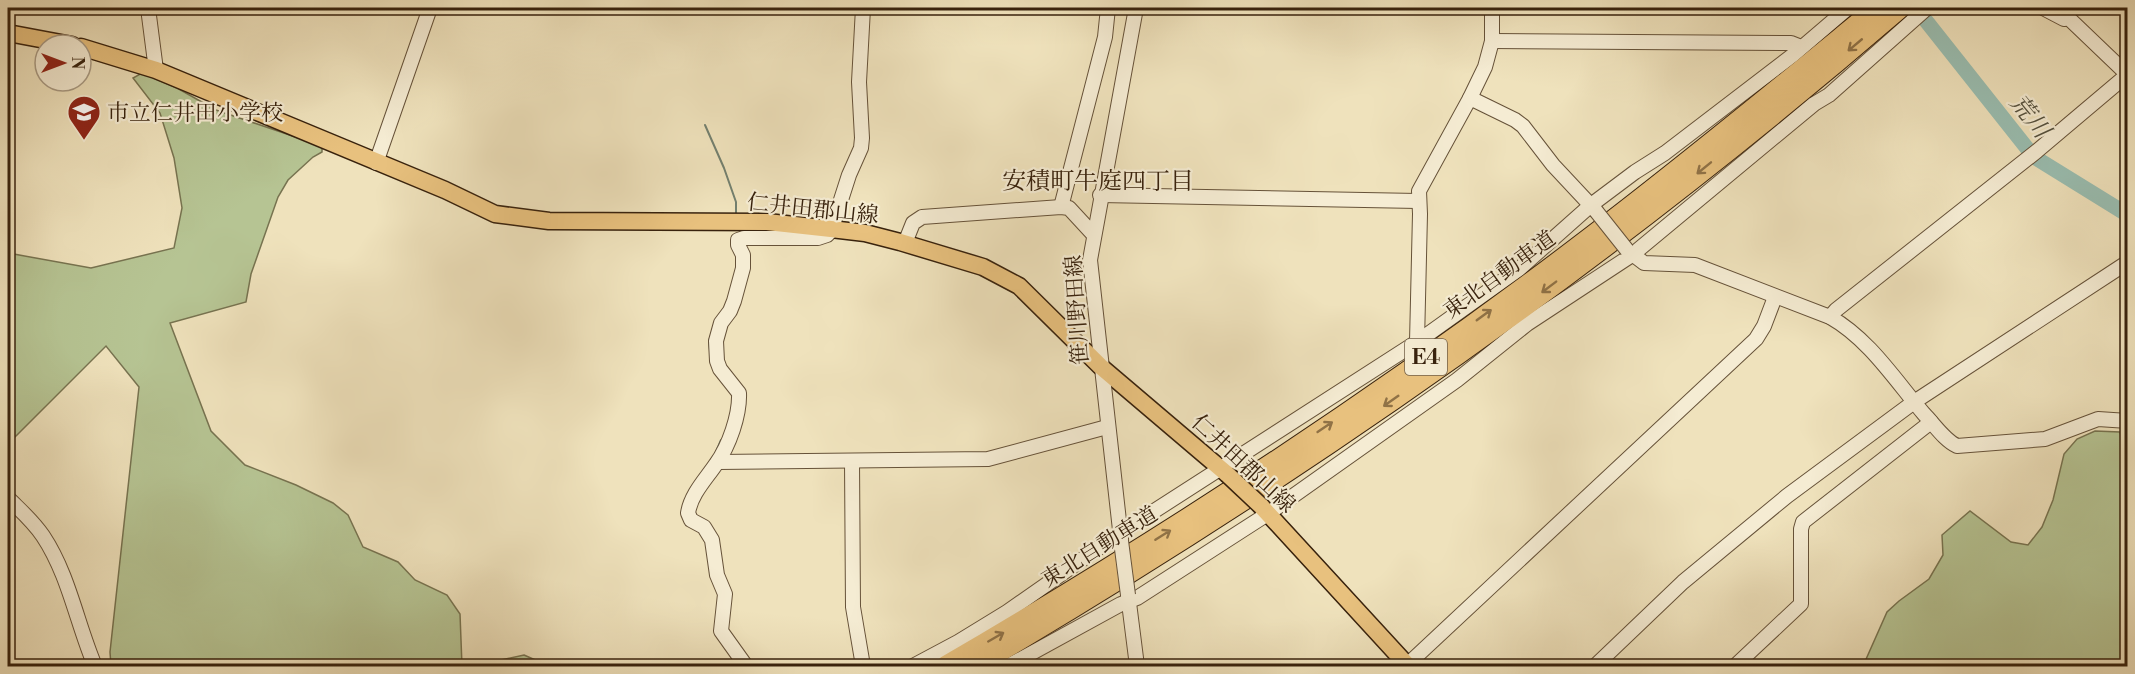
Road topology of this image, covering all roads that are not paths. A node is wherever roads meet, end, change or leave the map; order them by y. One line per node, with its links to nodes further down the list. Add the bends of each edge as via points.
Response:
1 (148, 8): 19 (street)
2 (430, 8): 22 (street)
3 (862, 8): 27 (street, via 862,138)
4 (1108, 8): 25 (street, via 1105,37)
5 (1136, 8): 23 (street, 笹川野田線)
6 (1492, 8): 16 (street)
7 (1848, 8): 17 (street)
8 (1877, 8): 51 (highway, 東北自動車道 / E4, one-way to 8, via 1172,529 1384,387 1593,236)
9 (1900, 8): 52 (highway, 東北自動車道 / E4, one-way to 52, via 1676,191 1514,313 1188,536)
10 (1927, 8): 30 (street, via 1829,95)
11 (2043, 8): 13 (street)
12 (2058, 8): 13 (street)
13 (2069, 18): 20 (street)
14 (8, 33): 15 (main road)
15 (33, 38)
16 (1492, 41): 17 (street, via 1791,43); 21 (street)
17 (1801, 47): 26 (street, via 1635,172)
18 (93, 51): 19 (main road, 仁井田郡山線)
19 (156, 70): 22 (main road, 仁井田郡山線)
20 (2127, 75): 33 (street)
21 (1470, 98): 24 (street, via 1419,191); 26 (street, via 1523,126)
22 (376, 163): 27 (main road, 仁井田郡山線, via 495,214 535,220 767,222)
23 (1100, 195): 24 (street); 28 (street, 笹川野田線)
24 (1418, 201): 34 (street)
25 (1061, 207): 28 (street, via 1069,208); 29 (street, via 922,217 913,223)
26 (1594, 208): 30 (street, bridge); 34 (street, via 1519,269)
27 (831, 229): 29 (main road, 仁井田郡山線); 41 (street, via 818,238 737,241 743,268 734,301 716,340 717,362 739,398 735,427)
28 (1093, 234): 35 (street, 笹川野田線, via 1090,260)
29 (905, 243): 35 (main road, 仁井田郡山線, via 1009,279)
30 (1629, 252): 32 (street, via 1644,263 1695,265); 44 (street, via 1527,324 1457,380)
31 (2127, 262): 36 (street)
32 (1775, 297): 33 (street); 55 (street, via 1756,339)
33 (1830, 317): 36 (street, via 1852,331)
34 (1417, 342): 42 (street)
35 (1100, 366): 39 (street, 笹川野田線); 42 (main road, 仁井田郡山線)
36 (1914, 402): 38 (street); 56 (street, via 1787,496 1683,582)
37 (2127, 421): 38 (street, via 2098,419 2045,439 1960,446 1948,441)
38 (1931, 422): 57 (street, via 1803,522 1801,604)
39 (1107, 427): 40 (street, via 988,459); 45 (street, 笹川野田線)
40 (852, 461): 41 (street); 49 (street, via 853,606)
41 (718, 462): 48 (street, via 697,491 688,513 712,540 717,575 725,594 721,631)
42 (1224, 471): 44 (main road, 仁井田郡山線, bridge); 45 (street)
43 (8, 498): 47 (street, via 45,539)
44 (1265, 510): 46 (street); 55 (main road, 仁井田郡山線)
45 (1121, 537): 46 (street, 笹川野田線, bridge); 50 (street, via 1007,612)
46 (1128, 598): 53 (street); 54 (street, 笹川野田線)
47 (95, 666)
48 (746, 666)
49 (863, 666)
50 (913, 666)
51 (946, 666)
52 (975, 666)
53 (1008, 666)
54 (1137, 666)
55 (1407, 666)
56 (1595, 666)
57 (1735, 666)

